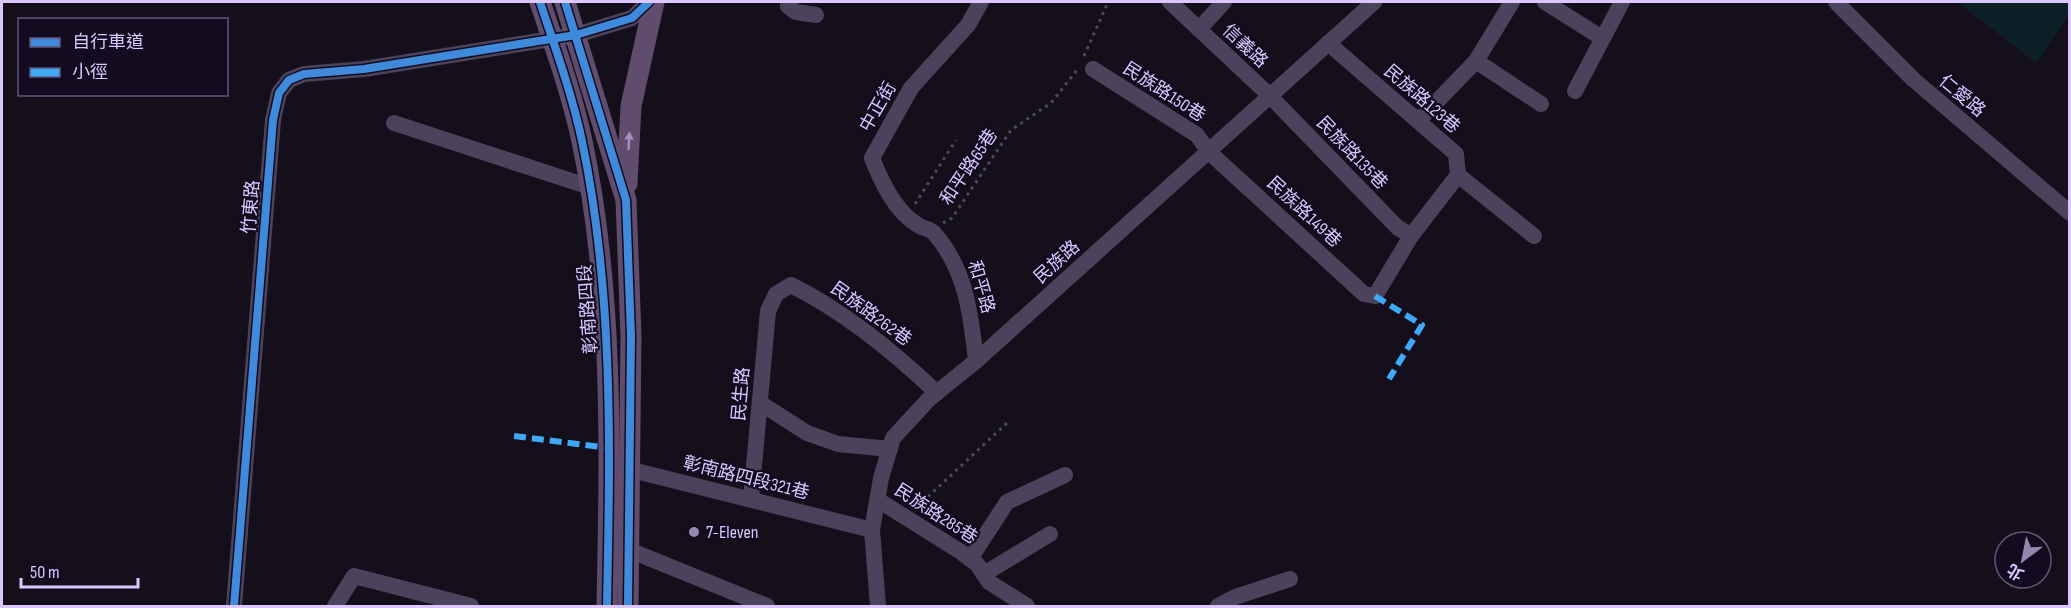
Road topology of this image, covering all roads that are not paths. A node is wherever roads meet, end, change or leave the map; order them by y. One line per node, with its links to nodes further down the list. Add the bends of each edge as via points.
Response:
1 (540, 2): 18 (main road, 彰南路四段)
2 (565, 2): 16 (main road, 彰南路四段)
3 (649, 2): 16 (street, via 632,18)
4 (654, 2): 30 (main road, one-way to 4, via 631,106)
5 (788, 2): 14 (street, via 796,12)
6 (981, 2): 32 (street, 中正街, via 968,25 911,88 872,158 883,186 907,216 918,226)
7 (1170, 2): 15 (street, 信義路)
8 (1224, 2): 15 (street)
9 (1374, 2): 19 (street, 民族路)
10 (1512, 2): 20 (street)
11 (1545, 2): 17 (street)
12 (1622, 2): 17 (street)
13 (1836, 2): 31 (street, 仁愛路, via 1914,80)
14 (816, 15)
15 (1199, 29): 23 (street, 信義路)
16 (576, 35): 18 (street); 30 (main road, 彰南路四段)
17 (1602, 38): 22 (street)
18 (552, 39): 29 (main road, 彰南路四段, via 582,140); 50 (street, 竹東路, via 364,69 304,74 289,80 279,93 273,120)
19 (1328, 43): 23 (street, 民族路); 25 (street, 民族路123巷)
20 (1476, 61): 24 (street); 25 (street)
21 (1085, 65): 27 (street, 民族路150巷, via 1197,135)
22 (1575, 92)
23 (1268, 94): 27 (street, 民族路); 33 (street, 民族路135巷, via 1397,227)
24 (1541, 104)
25 (1418, 122): 28 (street, 民族路123巷, via 1456,154)
26 (394, 123): 29 (street)
27 (1209, 152): 33 (street, 民族路149巷, via 1364,294 1375,296); 36 (street, 民族路)
28 (1458, 175): 33 (street); 34 (street)
29 (590, 187): 40 (main road, 彰南路四段, via 598,235)
30 (626, 200): 40 (main road, 彰南路四段, via 631,336)
31 (2070, 213)
32 (932, 230): 36 (street, 和平路, via 952,256 964,286)
33 (1411, 236)
34 (1534, 236)
35 (776, 294): 37 (street, 民族路262巷, via 791,285 815,297 899,357); 38 (street, 民生路, via 768,311)
36 (976, 362): 37 (street, 民族路)
37 (937, 393): 39 (street, 民族路, via 893,438)
38 (760, 403): 39 (street, via 807,433 838,444); 42 (street, 民生路)
39 (890, 449): 43 (street, 民族路)
40 (619, 467): 42 (street, 彰南路四段321巷); 46 (main road, 彰南路四段); 53 (main road, 彰南路四段)
41 (1065, 475): 47 (street, via 1007,502)
42 (751, 499): 44 (street, 彰南路四段321巷)
43 (878, 500): 44 (street, 民族路); 47 (street, 民族路285巷)
44 (872, 530): 56 (street, 民族路)
45 (1050, 534): 48 (street)
46 (629, 550): 54 (main road, 彰南路四段); 55 (street)
47 (970, 559): 48 (street, 民族路285巷)
48 (984, 574): 57 (street, 民族路285巷, via 989,582)
49 (1290, 579): 58 (street)
50 (234, 606)
51 (335, 606): 52 (street, via 354,576)
52 (471, 606)
53 (607, 606)
54 (628, 606)
55 (767, 606)
56 (878, 606)
57 (1027, 606)
58 (1218, 606)

